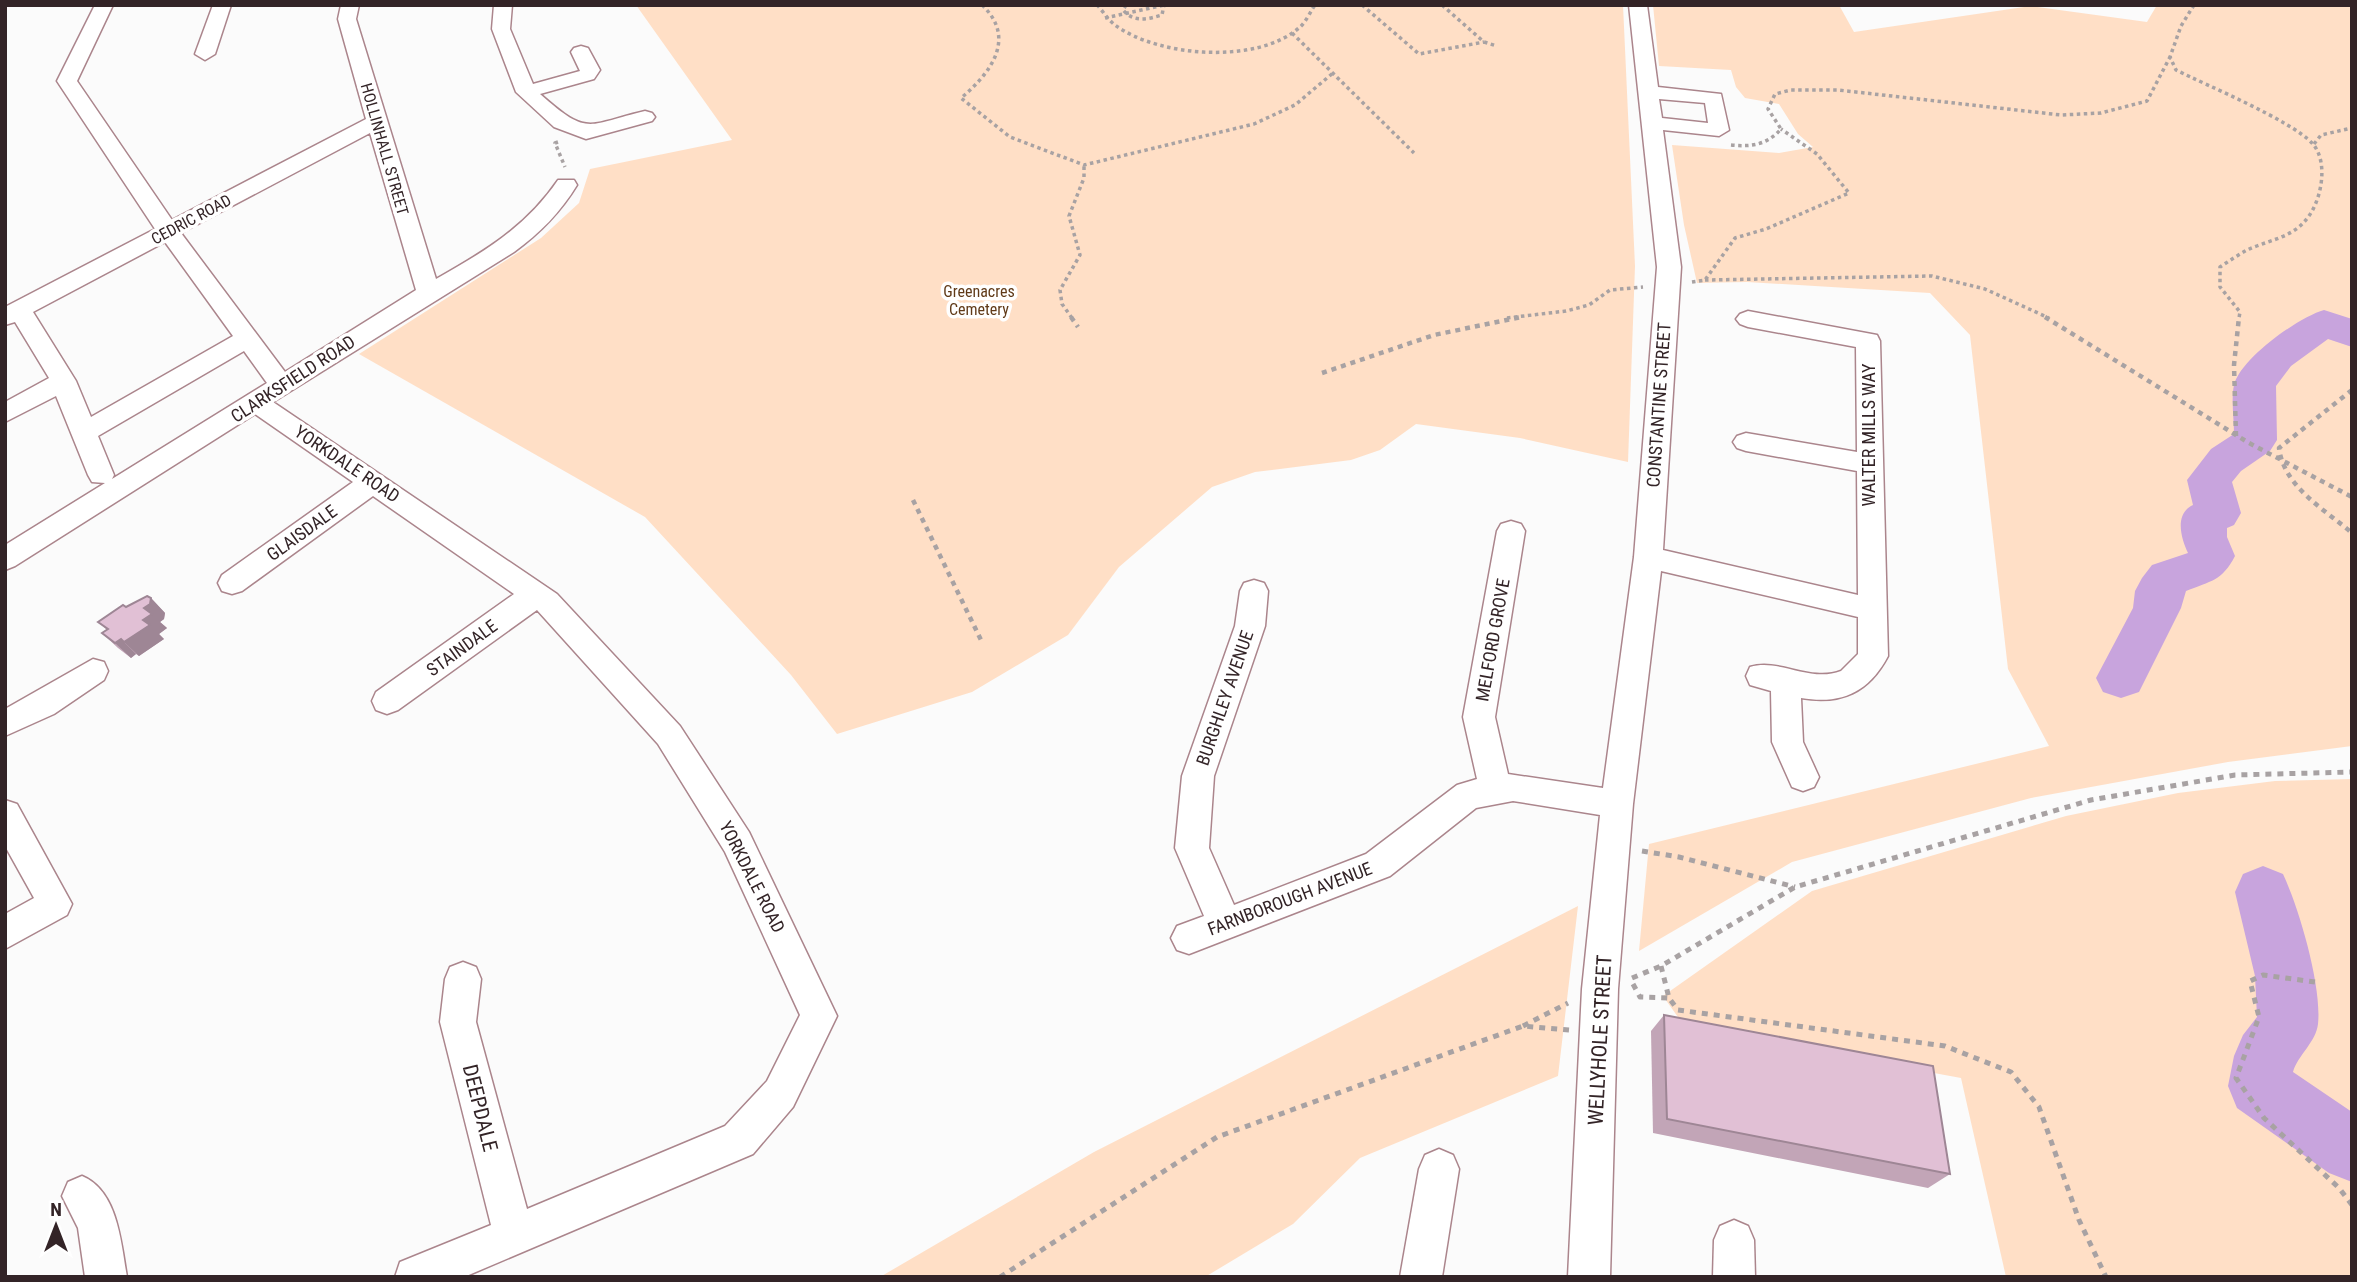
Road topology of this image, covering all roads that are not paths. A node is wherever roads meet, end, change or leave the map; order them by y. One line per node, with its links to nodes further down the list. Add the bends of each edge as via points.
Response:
1 (104, 5): 14 (street, YORKDALE ROAD, via 67,80)
2 (222, 5): 7 (street)
3 (350, 5): 11 (street, HOLLINHALL STREET, via 347,19)
4 (503, 5): 8 (street, via 501,29)
5 (1638, 5): 9 (street, CONSTANTINE STREET)
6 (580, 52): 8 (street, via 590,70 587,75)
7 (205, 54)
8 (526, 92): 10 (street, via 561,123 586,133)
9 (1649, 92): 12 (street, CONSTANTINE STREET); 12 (street, via 1714,98 1719,130)
10 (645, 117)
11 (377, 121): 14 (street, CEDRIC ROAD); 15 (street, HOLLINHALL STREET)
12 (1652, 123): 29 (street, CONSTANTINE STREET, via 1670,268)
13 (566, 185): 15 (street, CLARKSFIELD ROAD, via 555,207 492,257)
14 (169, 231): 16 (street, CEDRIC ROAD); 18 (street, YORKDALE ROAD)
15 (428, 293): 20 (street, CLARKSFIELD ROAD)
16 (12, 313): 19 (street)
17 (1748, 318): 24 (street, WALTER MILLS WAY, via 1868,341)
18 (247, 339): 20 (street, YORKDALE ROAD); 22 (street)
19 (63, 381): 21 (street); 22 (street)
20 (270, 395): 26 (street, YORKDALE ROAD); 28 (street, CLARKSFIELD ROAD)
21 (5, 413)
22 (85, 432): 25 (street)
23 (1746, 442): 24 (street)
24 (1869, 464): 33 (street, WALTER MILLS WAY)
25 (101, 475)
26 (373, 482): 30 (street, GLAISDALE); 32 (street, YORKDALE ROAD)
27 (1511, 531): 38 (street, MELFORD GROVE, via 1479,718)
28 (6, 555)
29 (1648, 557): 33 (street); 39 (street, CONSTANTINE STREET)
30 (232, 583)
31 (1254, 591): 41 (street, BURGHLEY AVENUE, via 1250,626 1198,776 1192,848)
32 (536, 594): 35 (street, STAINDALE); 47 (street, YORKDALE ROAD, via 669,735 737,842 819,1016 780,1094 739,1140)
33 (1870, 610): 37 (street, WALTER MILLS WAY, via 1873,656 1866,672 1854,682 1836,685 1774,679 1787,748)
34 (93, 671): 36 (street, via 43,705)
35 (387, 701)
36 (5, 723)
37 (1803, 777)
38 (1496, 790): 39 (street, FARNBOROUGH AVENUE, via 1513,787); 41 (street, FARNBOROUGH AVENUE, via 1468,795 1378,865)
39 (1617, 804): 51 (street, WELLYHOLE STREET, via 1600,989)
40 (5, 814): 42 (street, via 55,904)
41 (1225, 924): 43 (street, FARNBOROUGH AVENUE)
42 (5, 933)
43 (1189, 938)
44 (463, 979): 47 (street, DEEPDALE, via 458,1022)
45 (1439, 1170): 50 (street)
46 (82, 1196): 48 (street, via 97,1223)
47 (514, 1237): 49 (street, YORKDALE ROAD)
48 (107, 1277)
49 (415, 1277)
50 (1421, 1277)
51 (1589, 1277)

